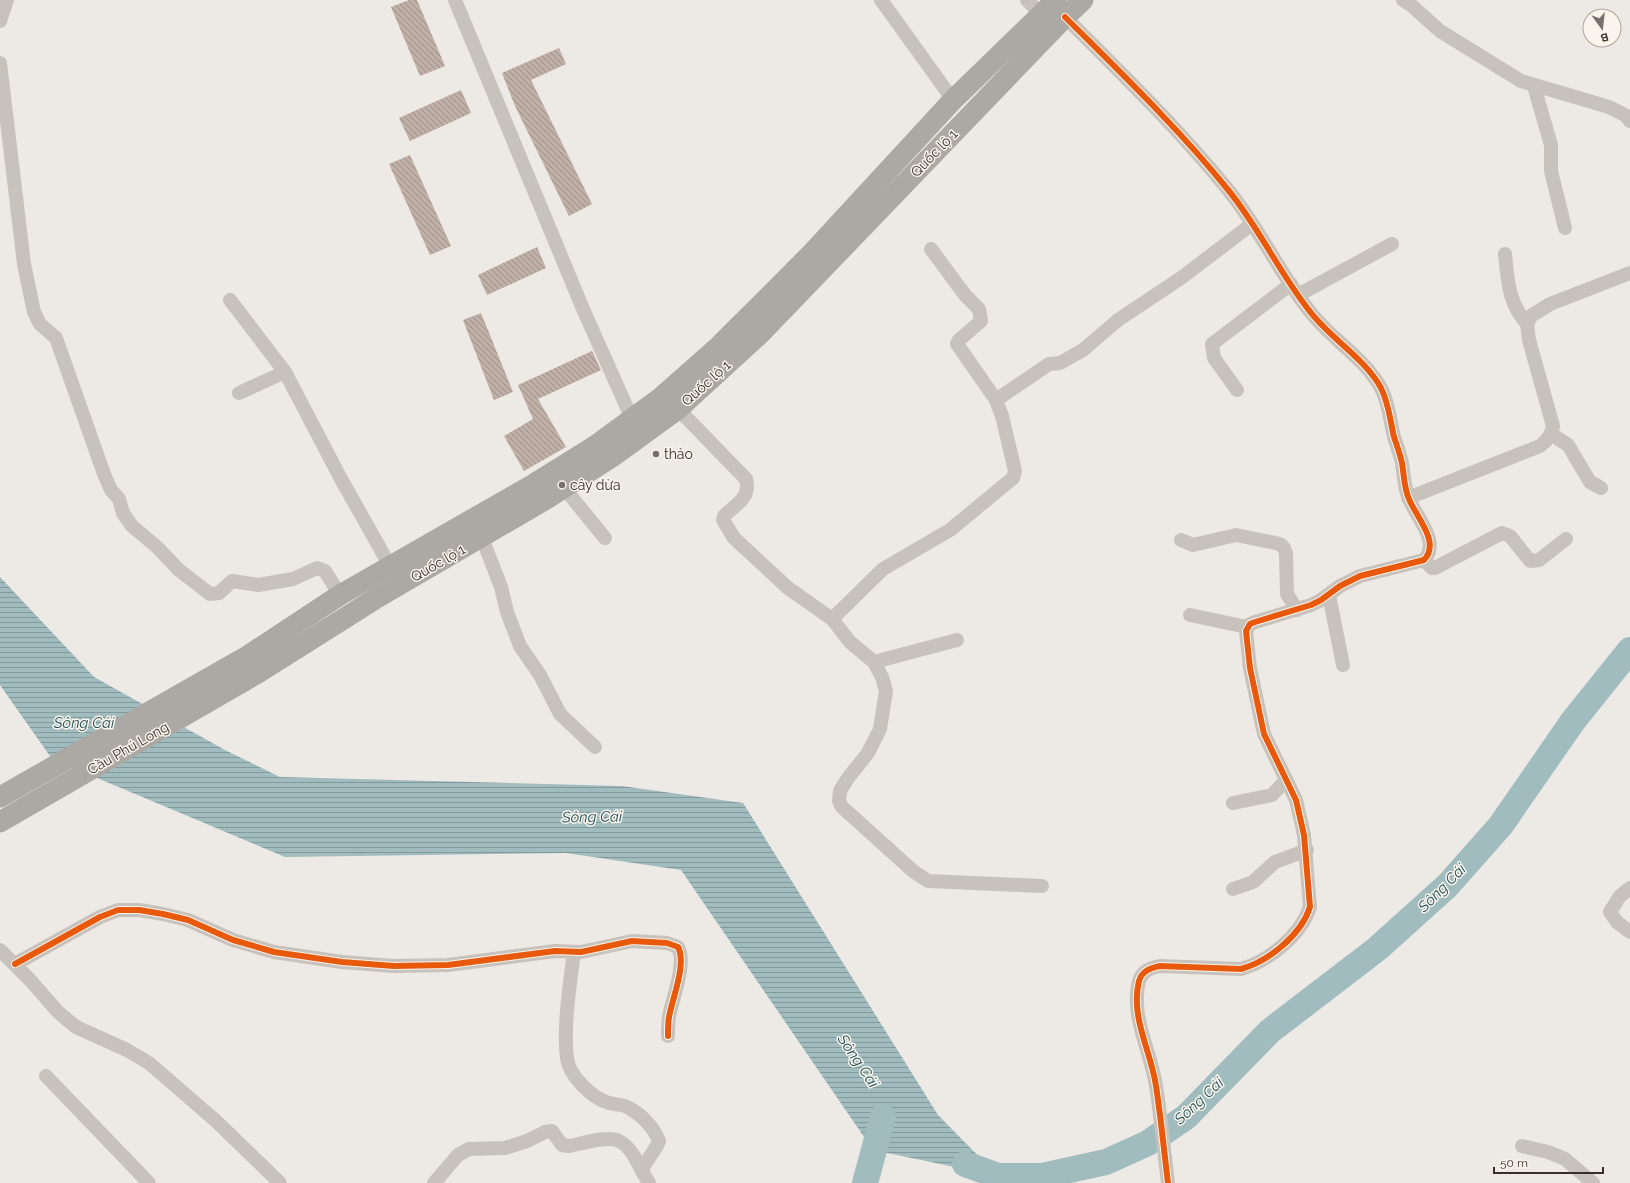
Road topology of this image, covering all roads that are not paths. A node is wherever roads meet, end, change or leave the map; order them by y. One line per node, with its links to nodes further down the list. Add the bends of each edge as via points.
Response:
1 (7, 0): 7 (street)
2 (454, 0): 26 (street, via 583,309)
3 (881, 0): 10 (street)
4 (1083, 0): 6 (highway, Quốc lộ 1)
5 (1403, 0): 9 (street, via 1440,31 1521,81)
6 (1047, 7): 10 (highway, Quốc lộ 1); 12 (street, via 1154,108 1215,174); 25 (highway, Quốc lộ 1, via 760,334)
7 (0, 21)
8 (0, 64): 37 (street, via 24,264 34,312 40,324 56,338 104,474 111,490 119,499 127,521 179,570 210,594 219,593 232,581 258,585 293,579 317,568 325,571)
9 (1534, 86): 11 (street, via 1609,107 1625,115); 13 (street, via 1551,145 1551,171)
10 (953, 100): 26 (highway, Quốc lộ 1, via 766,299 702,361)
11 (1630, 121)
12 (1252, 224): 18 (street); 24 (street, via 1118,320 1083,350 1060,363 1049,364)
13 (1565, 228)
14 (1392, 244): 18 (street)
15 (931, 249): 24 (street, via 965,295 979,309 981,321 957,344)
16 (1505, 254): 20 (street, via 1510,296)
17 (1630, 273): 20 (street, via 1550,304 1531,316)
18 (1295, 290): 22 (street, via 1212,344 1214,358); 30 (street, via 1317,321 1358,360 1381,389 1401,458)
19 (230, 300): 21 (street)
20 (1527, 324): 27 (street, via 1529,340 1551,416)
21 (285, 372): 23 (street); 36 (street)
22 (1237, 390)
23 (239, 392)
24 (996, 400): 41 (street, via 1015,471 1013,478 950,530 883,569)
25 (678, 409): 28 (highway, Quốc lộ 1); 41 (street, via 746,479 746,495 723,520 734,538 788,588)
26 (632, 419): 36 (highway, Quốc lộ 1, via 595,446 534,484)
27 (1551, 434): 29 (street, via 1568,445 1590,482); 30 (street, via 1540,446)
28 (564, 488): 31 (highway, Quốc lộ 1); 32 (street)
29 (1601, 488)
30 (1408, 498): 35 (street, via 1429,537 1430,548)
31 (482, 538): 46 (highway, Quốc lộ 1); 47 (street, via 520,646 540,675 560,714)
32 (605, 538)
33 (1566, 539): 35 (street, via 1533,562 1510,536 1502,533 1435,568)
34 (1181, 540): 39 (street, via 1193,545 1236,535 1280,544 1286,553 1287,594)
35 (1424, 560): 38 (street, via 1360,576)
36 (390, 566): 37 (highway, Quốc lộ 1)
37 (340, 595): 46 (highway, Quốc lộ 1)
38 (1328, 595): 39 (street); 45 (street)
39 (1297, 610): 42 (street, via 1255,622)
40 (1190, 615): 42 (street)
41 (832, 619): 44 (street, via 850,642)
42 (1247, 628): 48 (street, via 1245,636 1261,724)
43 (957, 640): 44 (street)
44 (874, 662): 53 (street, via 886,691 880,729 868,753 840,791 839,800 842,807 913,872 928,881)
45 (1343, 664)
46 (251, 666): 49 (highway, Cầu Phú Long); 51 (highway, Cầu Phú Long)
47 (595, 747)
48 (1286, 780): 50 (street, via 1272,795); 52 (street, via 1296,800)
49 (0, 797)
50 (1233, 803)
51 (0, 822)
52 (1306, 850): 55 (street, via 1275,862 1253,882); 67 (street, via 1311,900 1308,915 1293,936 1260,962 1241,969 1160,966 1144,973 1139,981 1138,1009 1156,1084)
53 (1042, 886)
54 (1630, 888): 56 (street, via 1620,896 1610,912)
55 (1233, 889)
56 (1630, 932)
57 (0, 950): 59 (street)
58 (574, 952): 59 (street, via 448,965 394,966 342,962 274,952 233,940 188,920 163,914 118,910 100,916); 60 (street, via 632,941 667,943 678,947 681,952 678,983 668,1019); 63 (street, via 568,1010 567,1059 574,1075 590,1093 608,1102 628,1106 656,1133 659,1141 656,1150 645,1162)
59 (15, 964): 65 (street, via 58,1012 76,1027 149,1063 216,1121)
60 (668, 1036)
61 (46, 1076): 64 (street)
62 (1522, 1146): 68 (street, via 1565,1159)
63 (646, 1177): 66 (street, via 630,1151 620,1141 611,1139 562,1145 556,1133 552,1131 505,1148 469,1149 458,1154)
64 (149, 1183)
65 (280, 1183)
66 (434, 1183)
67 (1168, 1183)
68 (1593, 1183)

